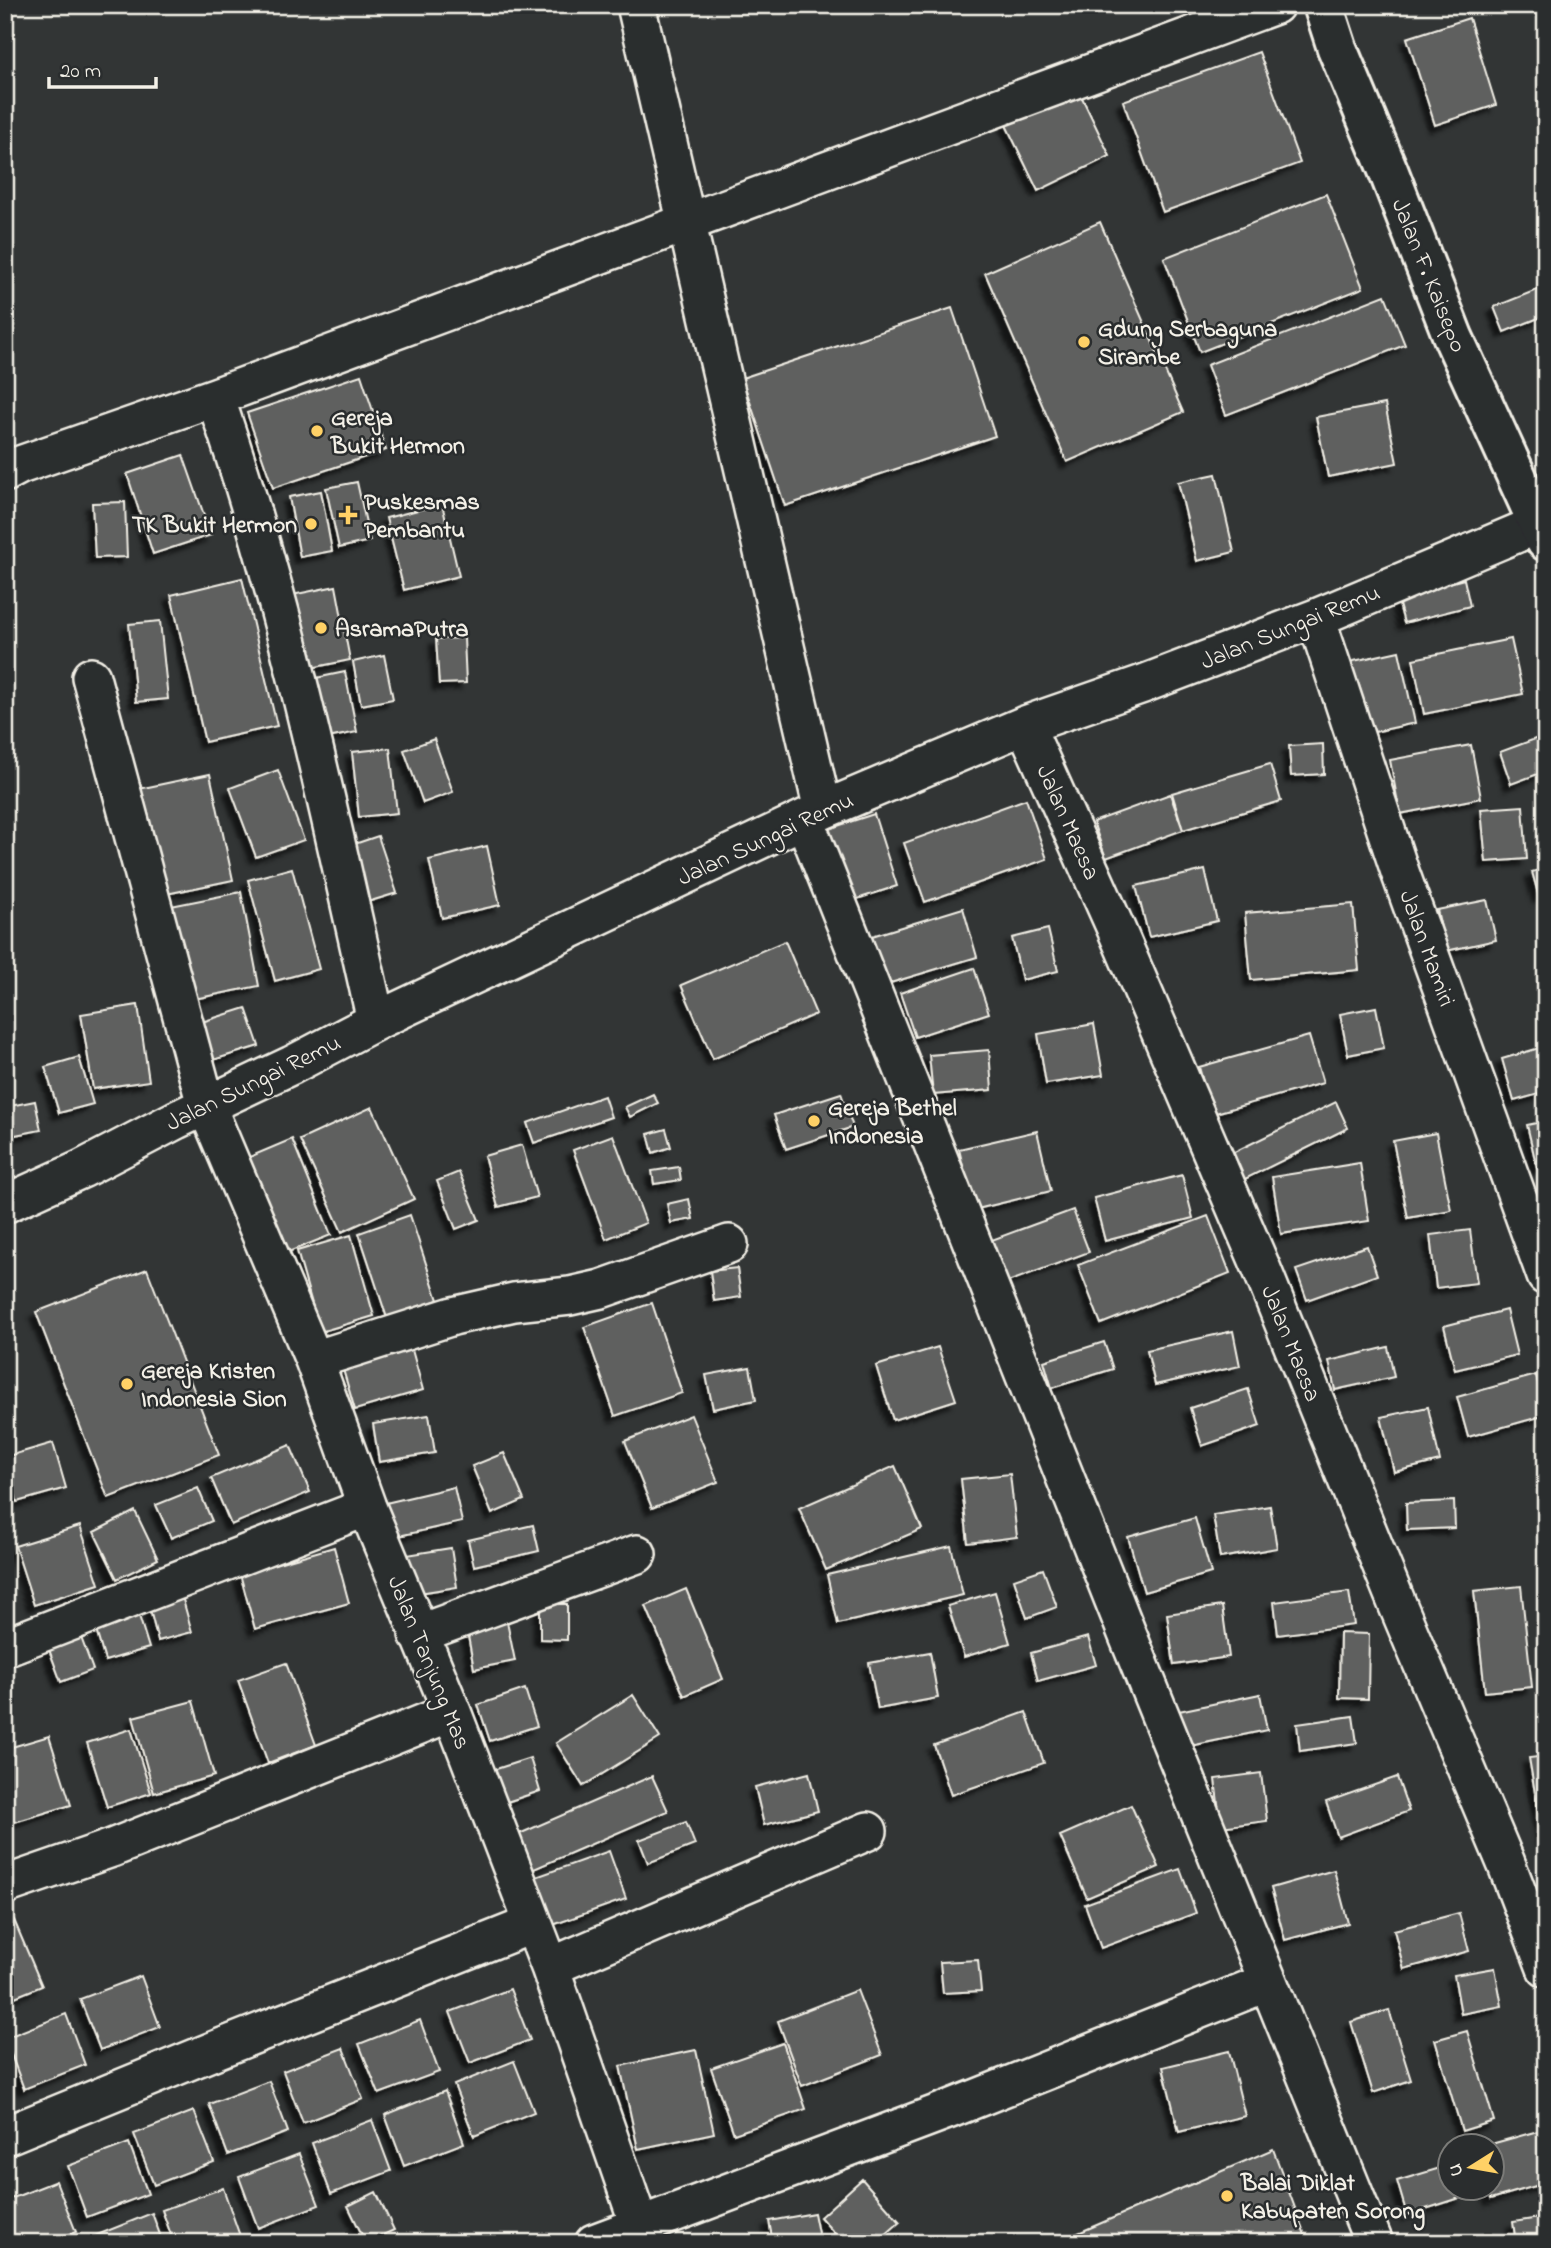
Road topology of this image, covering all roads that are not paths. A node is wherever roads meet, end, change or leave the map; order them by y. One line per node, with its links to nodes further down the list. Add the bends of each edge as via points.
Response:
1 (636, 5): 4 (street)
2 (1275, 5): 4 (street)
3 (1323, 5): 7 (street, Jalan F. Kaisepo, via 1336,48 1453,337)
4 (685, 224): 5 (street); 11 (street)
5 (215, 397): 6 (street); 12 (street, via 275,593)
6 (5, 473)
7 (1543, 528): 8 (street, Jalan Sungai Remu)
8 (1316, 618): 10 (street, Jalan Sungai Remu); 16 (street, Jalan Mamiri, via 1400,872)
9 (91, 677): 13 (street, Jalan Tanjung Mas)
10 (1025, 725): 11 (street, Jalan Sungai Remu); 27 (street, Jalan Maesa, via 1261,1268)
11 (814, 815): 12 (street, Jalan Sungai Remu); 28 (street, via 1122,1623)
12 (376, 1021): 13 (street, Jalan Sungai Remu)
13 (206, 1105): 14 (street, Jalan Sungai Remu); 17 (street, Jalan Tanjung Mas)
14 (5, 1204)
15 (729, 1244): 17 (street, via 601,1289 453,1316)
16 (1546, 1276)
17 (314, 1360): 18 (street, Jalan Tanjung Mas)
18 (368, 1507): 20 (street, Jalan Tanjung Mas); 21 (street)
19 (637, 1553): 20 (street)
20 (418, 1634): 22 (street, Jalan Tanjung Mas)
21 (5, 1647)
22 (452, 1712): 24 (street, via 112,1849); 25 (street, Jalan Tanjung Mas)
23 (868, 1831): 26 (street)
24 (5, 1885)
25 (533, 1924): 26 (street, Jalan Tanjung Mas); 29 (street)
26 (550, 1967): 30 (street, Jalan Tanjung Mas)
27 (1546, 1968)
28 (1268, 1982): 30 (street, via 950,2109); 32 (street)
29 (5, 2136)
30 (639, 2224): 31 (street)
31 (594, 2243)
32 (1374, 2243)

